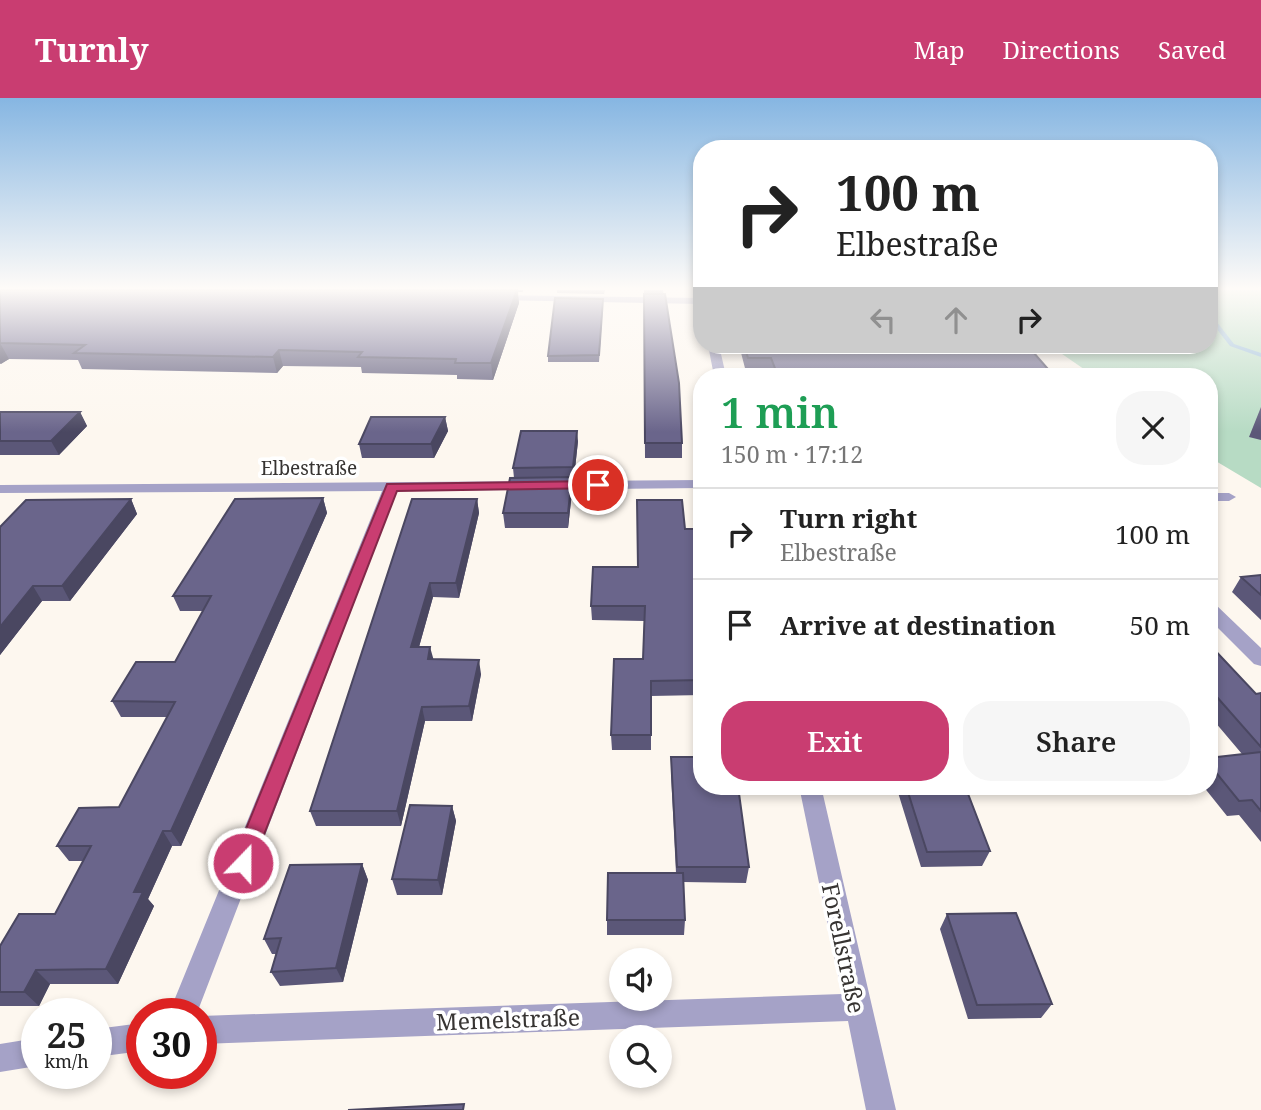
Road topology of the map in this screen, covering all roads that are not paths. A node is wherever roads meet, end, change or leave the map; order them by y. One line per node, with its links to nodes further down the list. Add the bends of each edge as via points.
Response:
1 (693, 484): 2 (street, Elbestraße)
2 (391, 487): 3 (street, Elbestraße); 9 (street)
3 (0, 489)
4 (1218, 497): 5 (street)
5 (1229, 497)
6 (1218, 617): 7 (street)
7 (1261, 659)
8 (812, 795): 10 (street, Forellstraße)
9 (189, 998)
10 (856, 1007): 11 (street, Memelstraße); 14 (street, Forellstraße)
11 (217, 1029)
12 (21, 1055): 13 (street)
13 (0, 1058)
14 (881, 1110)

